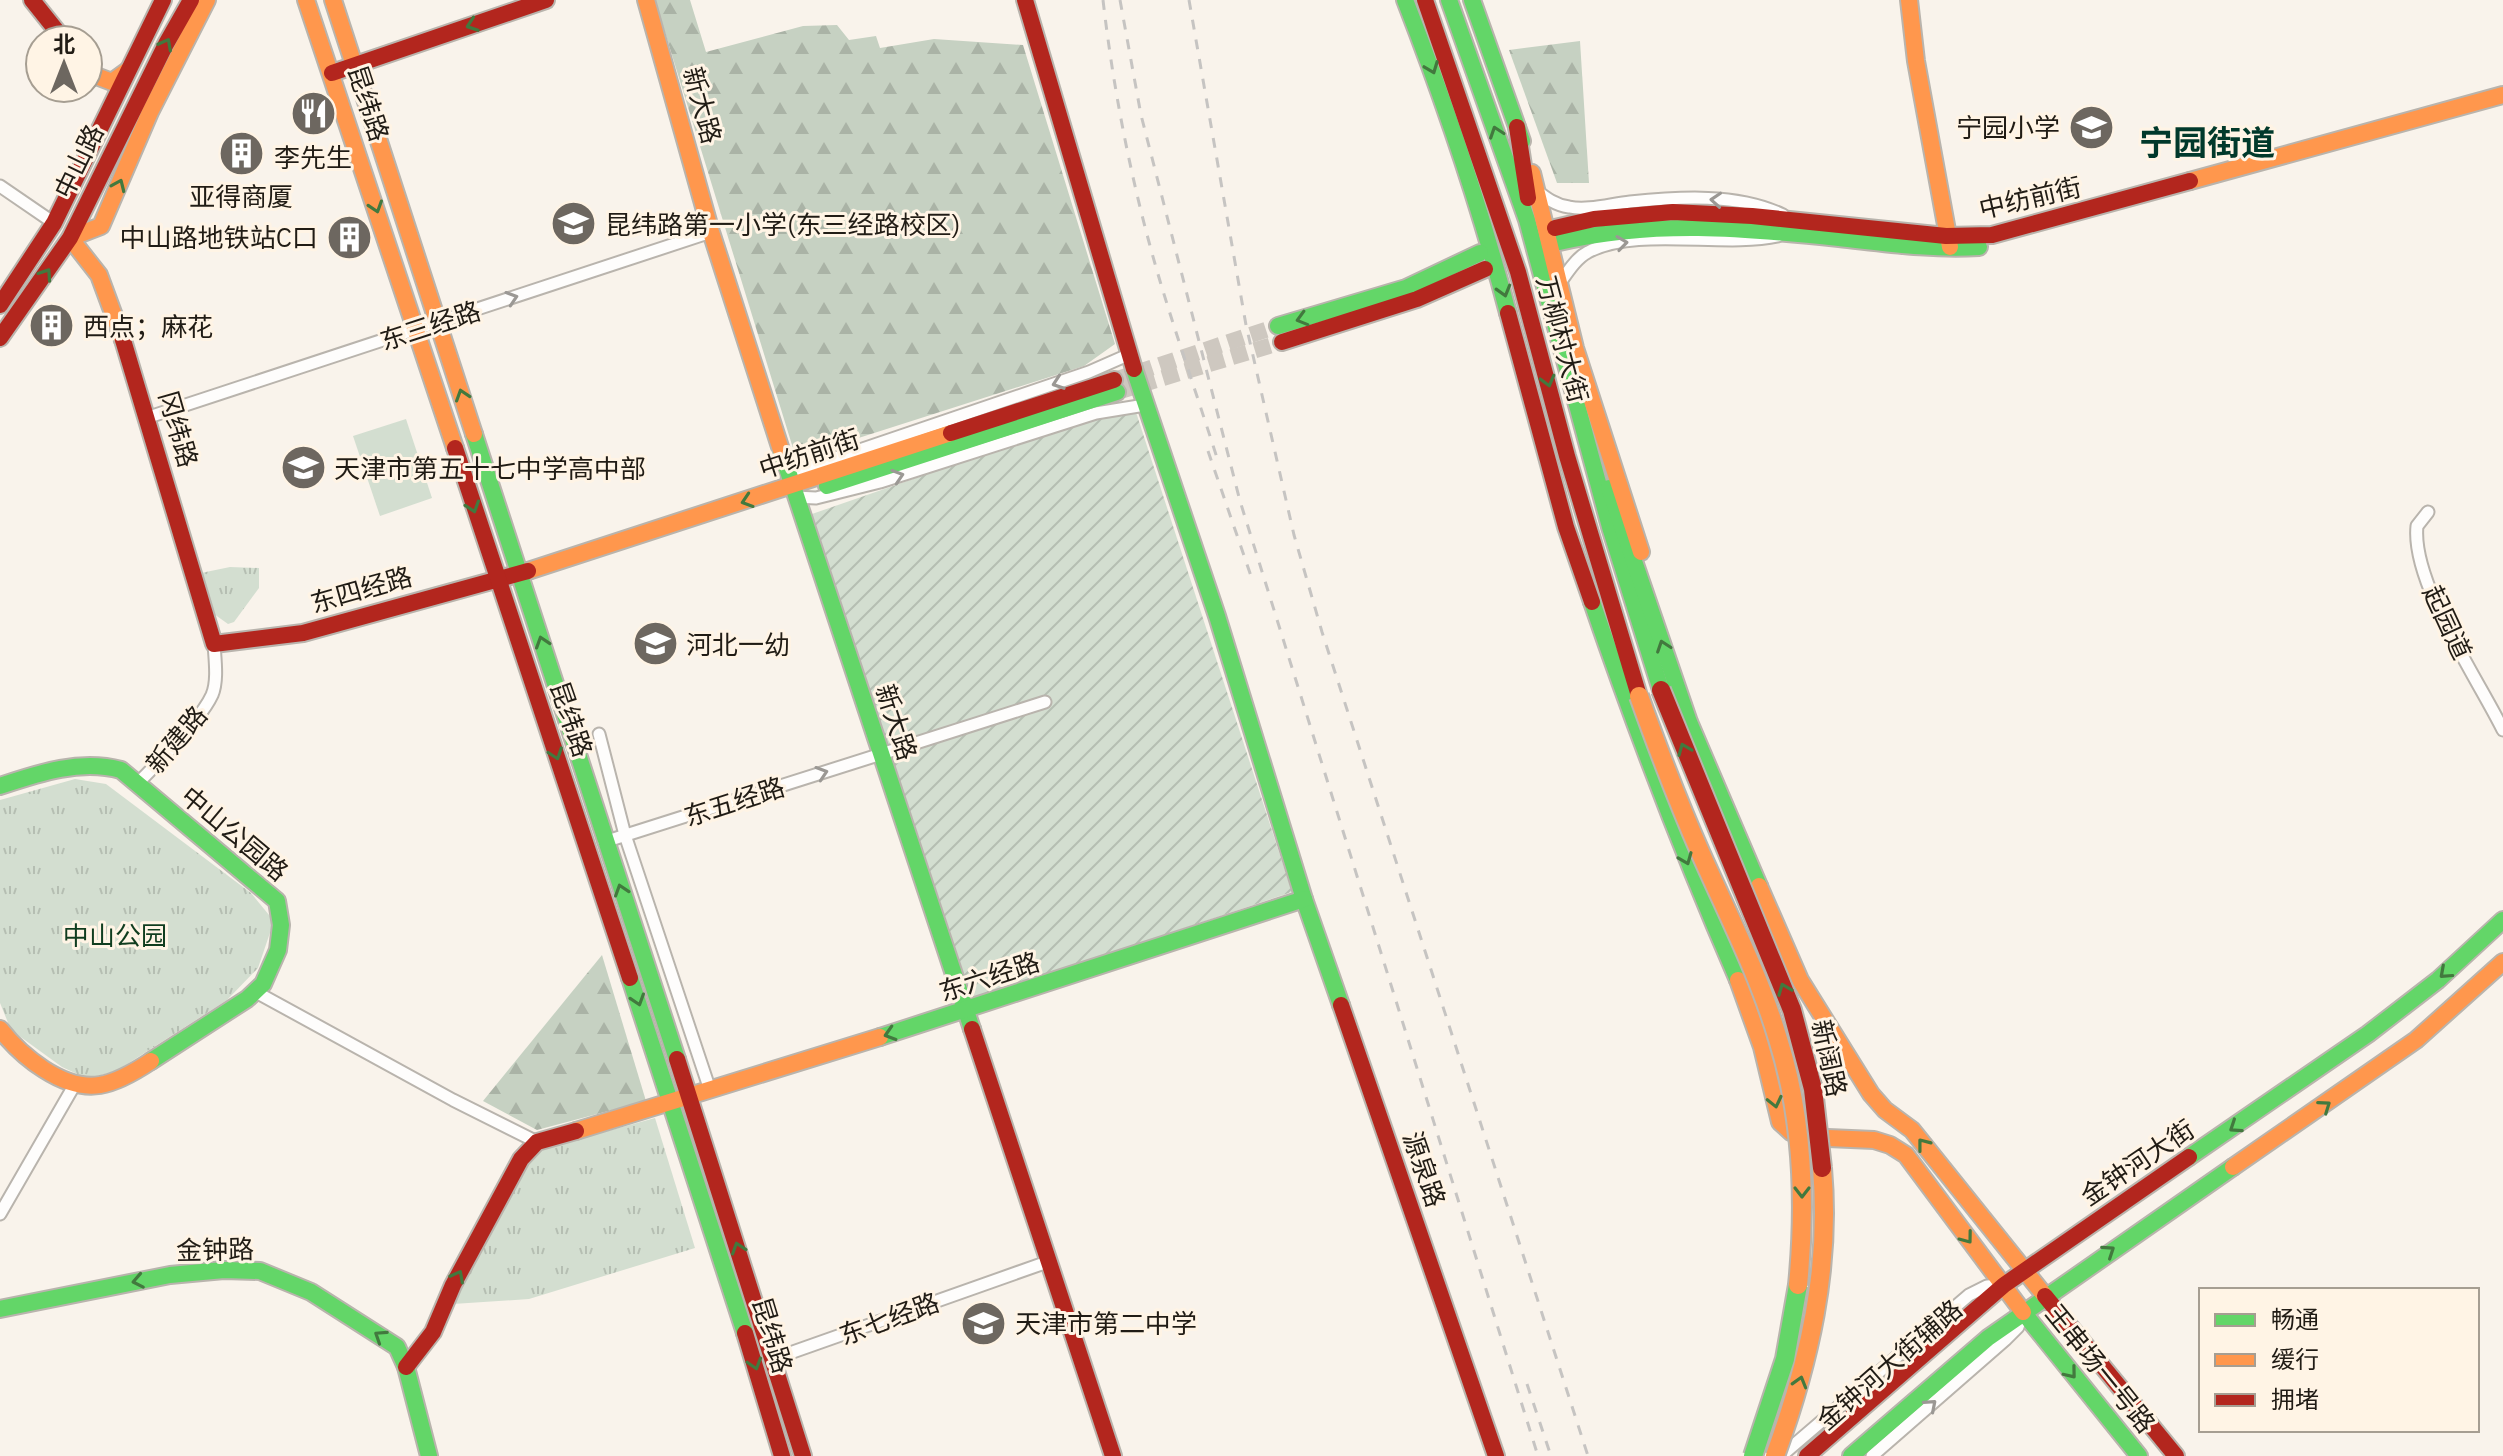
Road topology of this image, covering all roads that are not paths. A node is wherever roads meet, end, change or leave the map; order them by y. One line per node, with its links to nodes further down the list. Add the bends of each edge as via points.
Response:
1 (32, 0): 15 (main road)
2 (163, 0): 17 (main road, 中山路)
3 (191, 0): 24 (main road, 中山路, one-way to 3)
4 (207, 0): 24 (main road)
5 (306, 0): 18 (main road, 昆纬路)
6 (333, 0): 16 (main road, 昆纬路)
7 (546, 0): 16 (main road, one-way to 16)
8 (646, 0): 31 (main road, 新大路)
9 (1025, 0): 44 (main road, 源泉路)
10 (1405, 0): 26 (main road, one-way to 26)
11 (1425, 0): 36 (main road, 万柳村大街)
12 (1449, 0): 35 (main road, 万柳村大街, one-way to 12)
13 (1472, 0): 25 (main road)
14 (1909, 0): 34 (main road)
15 (51, 24)
16 (354, 66): 18 (main road); 40 (main road, 昆纬路)
17 (127, 71): 19 (main road, via 112,82); 21 (main road, 中山路)
18 (332, 73): 41 (main road, 昆纬路, one-way to 41)
19 (104, 78)
20 (104, 86): 21 (main road)
21 (117, 93): 24 (main road); 29 (main road, 中山路)
22 (2503, 95): 34 (main road, 中纺前街, via 2015,230)
23 (2503, 105): 34 (main road, via 2012,241 1973,248)
24 (143, 108): 33 (main road, 中山路, one-way to 24)
25 (1517, 127): 28 (main road); 35 (main road)
26 (1455, 137): 36 (main road); 54 (main road, one-way to 54)
27 (0, 186): 29 (street)
28 (1536, 190): 30 (street, one-way to 28, via 1765,206 1693,198 1571,208); 38 (main road)
29 (54, 223): 39 (main road, 中山路)
30 (1789, 226): 32 (main road, 中纺前街, via 1659,212 1599,218); 34 (main road, 中纺前街); 38 (street, one-way to 30, via 1586,252 1604,246 1753,240)
31 (711, 232): 40 (street, 东三经路, one-way to 31); 50 (main road, 新大路)
32 (1557, 235)
33 (70, 238): 43 (main road, 中山路, one-way to 33); 48 (main road, 冈纬路, via 99,275)
34 (1950, 242)
35 (1536, 250): 47 (main road, 万柳村大街)
36 (1512, 252): 49 (main road, 万柳村大街, one-way to 49)
37 (1482, 261): 42 (main road)
38 (1559, 284): 55 (main road, via 1635,530)
39 (0, 305)
40 (438, 322): 41 (street, 东三经路); 52 (main road, 昆纬路, one-way to 40)
41 (416, 329): 48 (street, 东三经路); 53 (main road, 昆纬路, one-way to 53)
42 (1280, 334)
43 (0, 338)
44 (1130, 354): 46 (main road, 源泉路); 50 (street, one-way to 50)
45 (1115, 386): 50 (main road, 中纺前街)
46 (1145, 405): 50 (street, one-way to 46, via 816,498 1096,413); 67 (main road, 源泉路)
47 (1576, 405): 55 (main road); 57 (main road, 万柳村大街)
48 (149, 417): 56 (main road, 冈纬路)
49 (1567, 456): 54 (main road); 58 (main road, 万柳村大街)
50 (792, 486): 52 (main road, 中纺前街, one-way to 52); 62 (main road, 新大路)
51 (2428, 512): 60 (street, 起园道, via 2417,526 2418,552 2445,623)
52 (520, 574): 53 (main road, 东四经路); 66 (main road, 昆纬路, one-way to 52)
53 (497, 579): 56 (main road, 东四经路, via 303,633); 66 (main road, 昆纬路, one-way to 66)
54 (1592, 601): 80 (main road, 王串场一号路, one-way to 80, via 1638,736 1748,1002 1780,1122 1798,1136 1870,1138 1895,1145)
55 (1651, 609): 79 (main road, 王串场一号路, one-way to 55, via 1912,1130 1871,1094 1800,980 1707,765)
56 (214, 644): 63 (street, 新建路, via 213,694)
57 (1661, 690): 94 (main road, 新阔路, one-way to 57, bridge, via 1812,1339 1820,1273 1824,1208 1811,1084 1794,1013)
58 (1639, 696): 93 (main road, 新阔路, one-way to 93, bridge, via 1769,1008 1797,1123 1802,1185 1797,1300 1778,1384)
59 (1045, 702): 62 (street, 东五经路)
60 (2503, 730)
61 (599, 734): 65 (street)
62 (880, 754): 65 (street, 东五经路, one-way to 62); 71 (main road, 新大路)
63 (137, 784): 64 (main road, 中山公园路, via 121,770 98,764); 70 (main road, 中山公园路, via 277,901 283,920 281,943)
64 (0, 786)
65 (625, 835): 66 (street, 东五经路); 74 (street)
66 (597, 844): 75 (main road, 昆纬路)
67 (1304, 899): 71 (main road, 东六经路); 92 (main road, 源泉路)
68 (2503, 920): 79 (main road, 金钟河大街, one-way to 79, via 2368,1034)
69 (2503, 962): 81 (main road, one-way to 69, via 2382,1065)
70 (256, 992): 73 (main road, via 117,1080 99,1086); 76 (street)
71 (965, 1011): 74 (main road, 东六经路, one-way to 74); 78 (main road, 新大路)
72 (0, 1029): 73 (main road, via 45,1070)
73 (75, 1084): 77 (street)
74 (710, 1090): 75 (main road, 东六经路)
75 (680, 1100): 76 (main road, 东六经路); 86 (main road, 昆纬路, one-way to 75); 89 (main road, 昆纬路, one-way to 89)
76 (537, 1142): 87 (main road, one-way to 76, via 433,1332 521,1159)
77 (0, 1214)
78 (1050, 1261): 86 (street, 东七经路); 91 (main road, 新大路)
79 (2024, 1270): 80 (main road, 金钟河大街); 81 (main road, 王串场一号路)
80 (2004, 1285): 83 (main road, 王串场一号路); 84 (main road, 金钟河大街); 94 (street, 金钟河大街辅路, via 1969,1295)
81 (2045, 1296): 83 (main road); 99 (main road, 王串场一号路)
82 (0, 1309): 87 (main road, 金钟路, one-way to 82, via 397,1347 311,1292 260,1271 170,1275)
83 (2023, 1312): 85 (main road); 97 (street, one-way to 83, via 2006,1339); 98 (main road, 王串场一号路, one-way to 98)
84 (1968, 1314): 85 (main road, via 1988,1316); 95 (main road, 金钟河大街)
85 (1988, 1338): 96 (main road)
86 (773, 1359): 90 (main road, 昆纬路)
87 (406, 1367): 88 (main road, 金钟路)
88 (429, 1456)
89 (782, 1456)
90 (803, 1456)
91 (1113, 1456)
92 (1496, 1456)
93 (1753, 1456)
94 (1778, 1456)
95 (1807, 1456)
96 (1851, 1456)
97 (1872, 1456)
98 (2139, 1456)
99 (2176, 1456)

